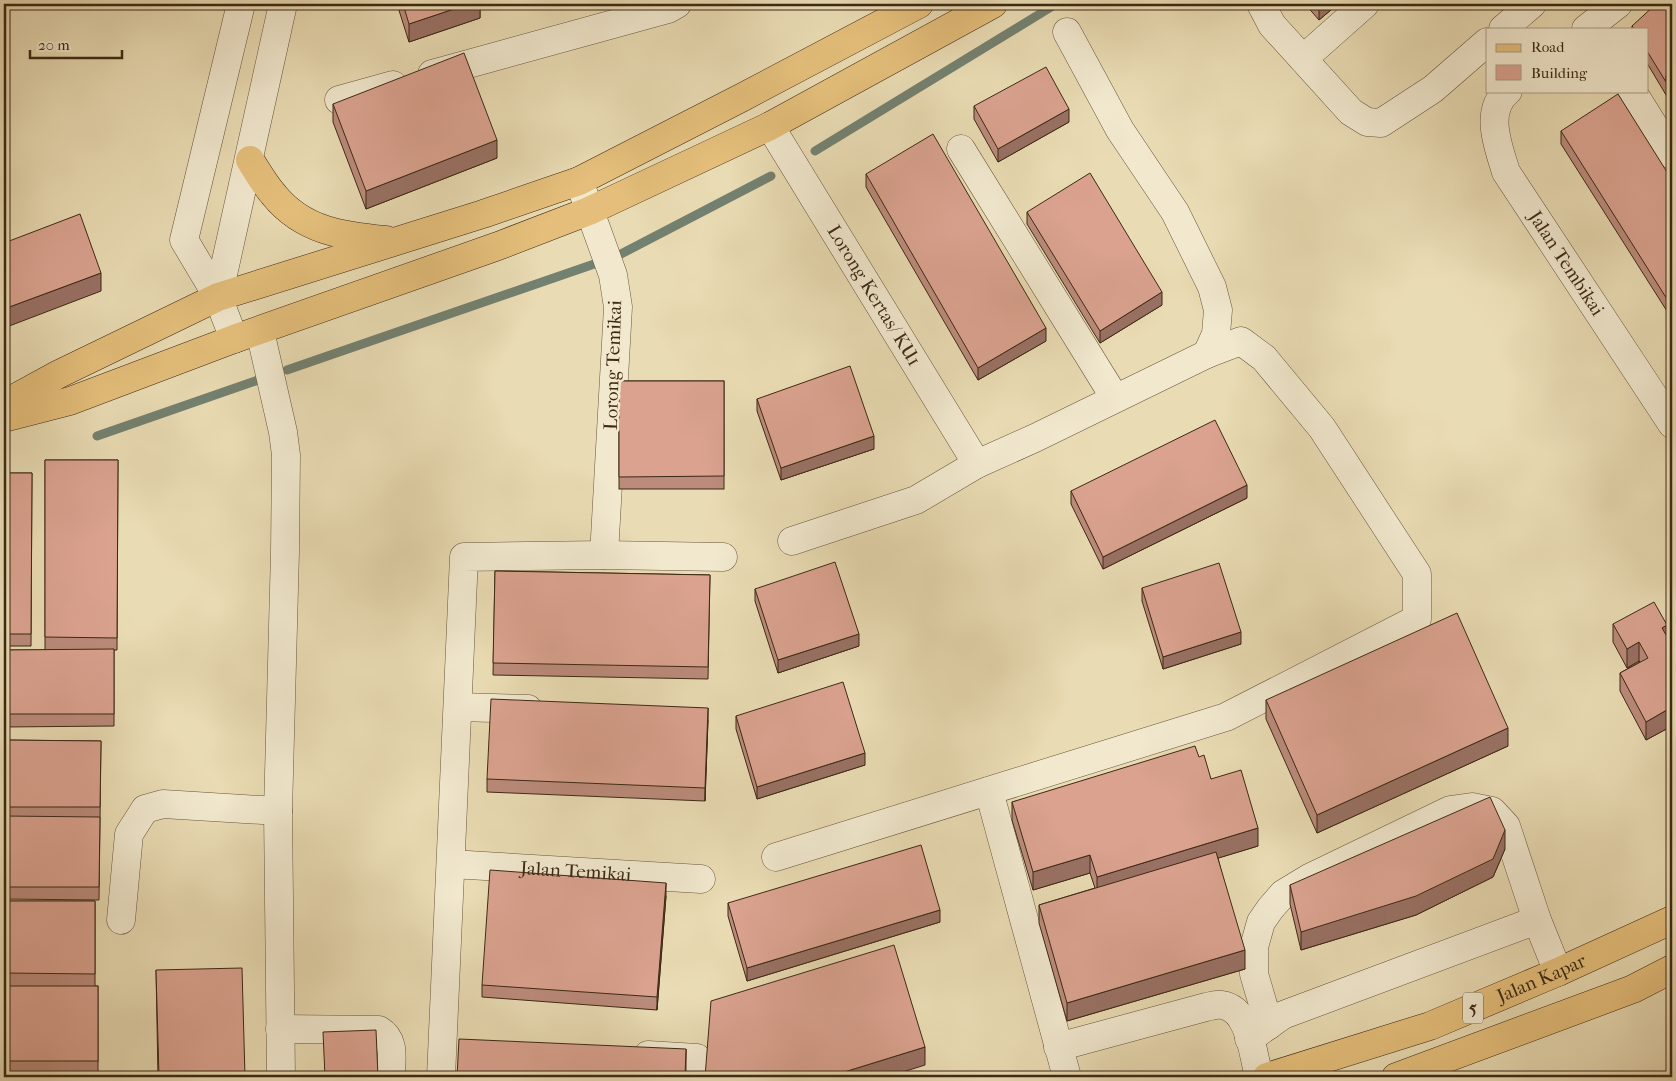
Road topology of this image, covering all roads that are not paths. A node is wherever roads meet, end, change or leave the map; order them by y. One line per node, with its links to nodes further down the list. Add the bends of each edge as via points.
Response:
1 (240, 4): 25 (street, via 184,240)
2 (677, 4): 17 (street)
3 (919, 4): 22 (main road)
4 (993, 4): 18 (main road)
5 (1261, 4): 14 (street, via 1272,25)
6 (1364, 4): 14 (street)
7 (1532, 4): 10 (street)
8 (1618, 4): 11 (street)
9 (285, 5): 21 (street)
10 (1504, 28)
11 (1590, 28)
12 (1067, 32): 28 (street, via 1120,130 1175,212 1212,287 1218,318 1216,334)
13 (1486, 43): 14 (street, via 1433,89 1381,123 1366,122 1351,112)
14 (1303, 59)
15 (1633, 92): 20 (street)
16 (1506, 93): 32 (street, Jalan Tembikai, via 1494,114 1506,172)
17 (339, 100)
18 (770, 126): 23 (main road); 33 (street, Lorong Kertas/ KU1)
19 (961, 149): 29 (street)
20 (1672, 155)
21 (250, 160): 24 (main road, via 274,196 296,218 321,229 353,237); 25 (street)
22 (579, 181): 23 (street, Lorong Temikai); 24 (main road)
23 (590, 211): 26 (main road); 35 (street, Lorong Temikai, via 613,274 618,307)
24 (397, 241): 25 (main road)
25 (218, 297): 27 (street); 30 (main road)
26 (260, 330): 27 (main road); 40 (street, via 286,454)
27 (234, 339): 31 (main road, via 70,401)
28 (1206, 354): 29 (street); 39 (street, via 1241,341 1264,358 1322,428 1417,574 1417,619 1226,717)
29 (1116, 398): 33 (street)
30 (4, 404)
31 (4, 418)
32 (1672, 424)
33 (977, 464): 34 (street, via 916,500)
34 (792, 541)
35 (604, 555): 36 (street); 37 (street, via 464,557)
36 (723, 557)
37 (458, 707): 38 (street); 42 (street)
38 (555, 710)
39 (989, 791): 41 (street); 51 (street)
40 (278, 811): 44 (street, via 163,804 145,809 128,834); 49 (street)
41 (776, 856)
42 (451, 864): 43 (street, Jalan Temikai); 55 (street, via 452,1044)
43 (701, 879)
44 (121, 920)
45 (1537, 920): 48 (street); 50 (street, via 1283,1016); 50 (street, via 1506,826 1492,811 1472,807 1450,810 1311,877 1283,894 1270,909 1261,922 1254,947)
46 (1672, 920): 48 (main road, Jalan Kapar / 5)
47 (1672, 969): 60 (main road, Jalan Kapar / 5, via 1633,989)
48 (1558, 972): 59 (main road, Jalan Kapar / 5, via 1430,1026)
49 (280, 1029): 53 (street); 54 (street, via 379,1030 386,1034 391,1044)
50 (1259, 1032): 51 (street, via 1235,1010 1221,1005); 58 (street)
51 (1058, 1047): 57 (street)
52 (628, 1054): 56 (street, via 697,1058)
53 (281, 1077)
54 (391, 1077)
55 (441, 1077)
56 (696, 1077)
57 (1067, 1077)
58 (1259, 1077)
59 (1267, 1077)
60 (1396, 1077)

